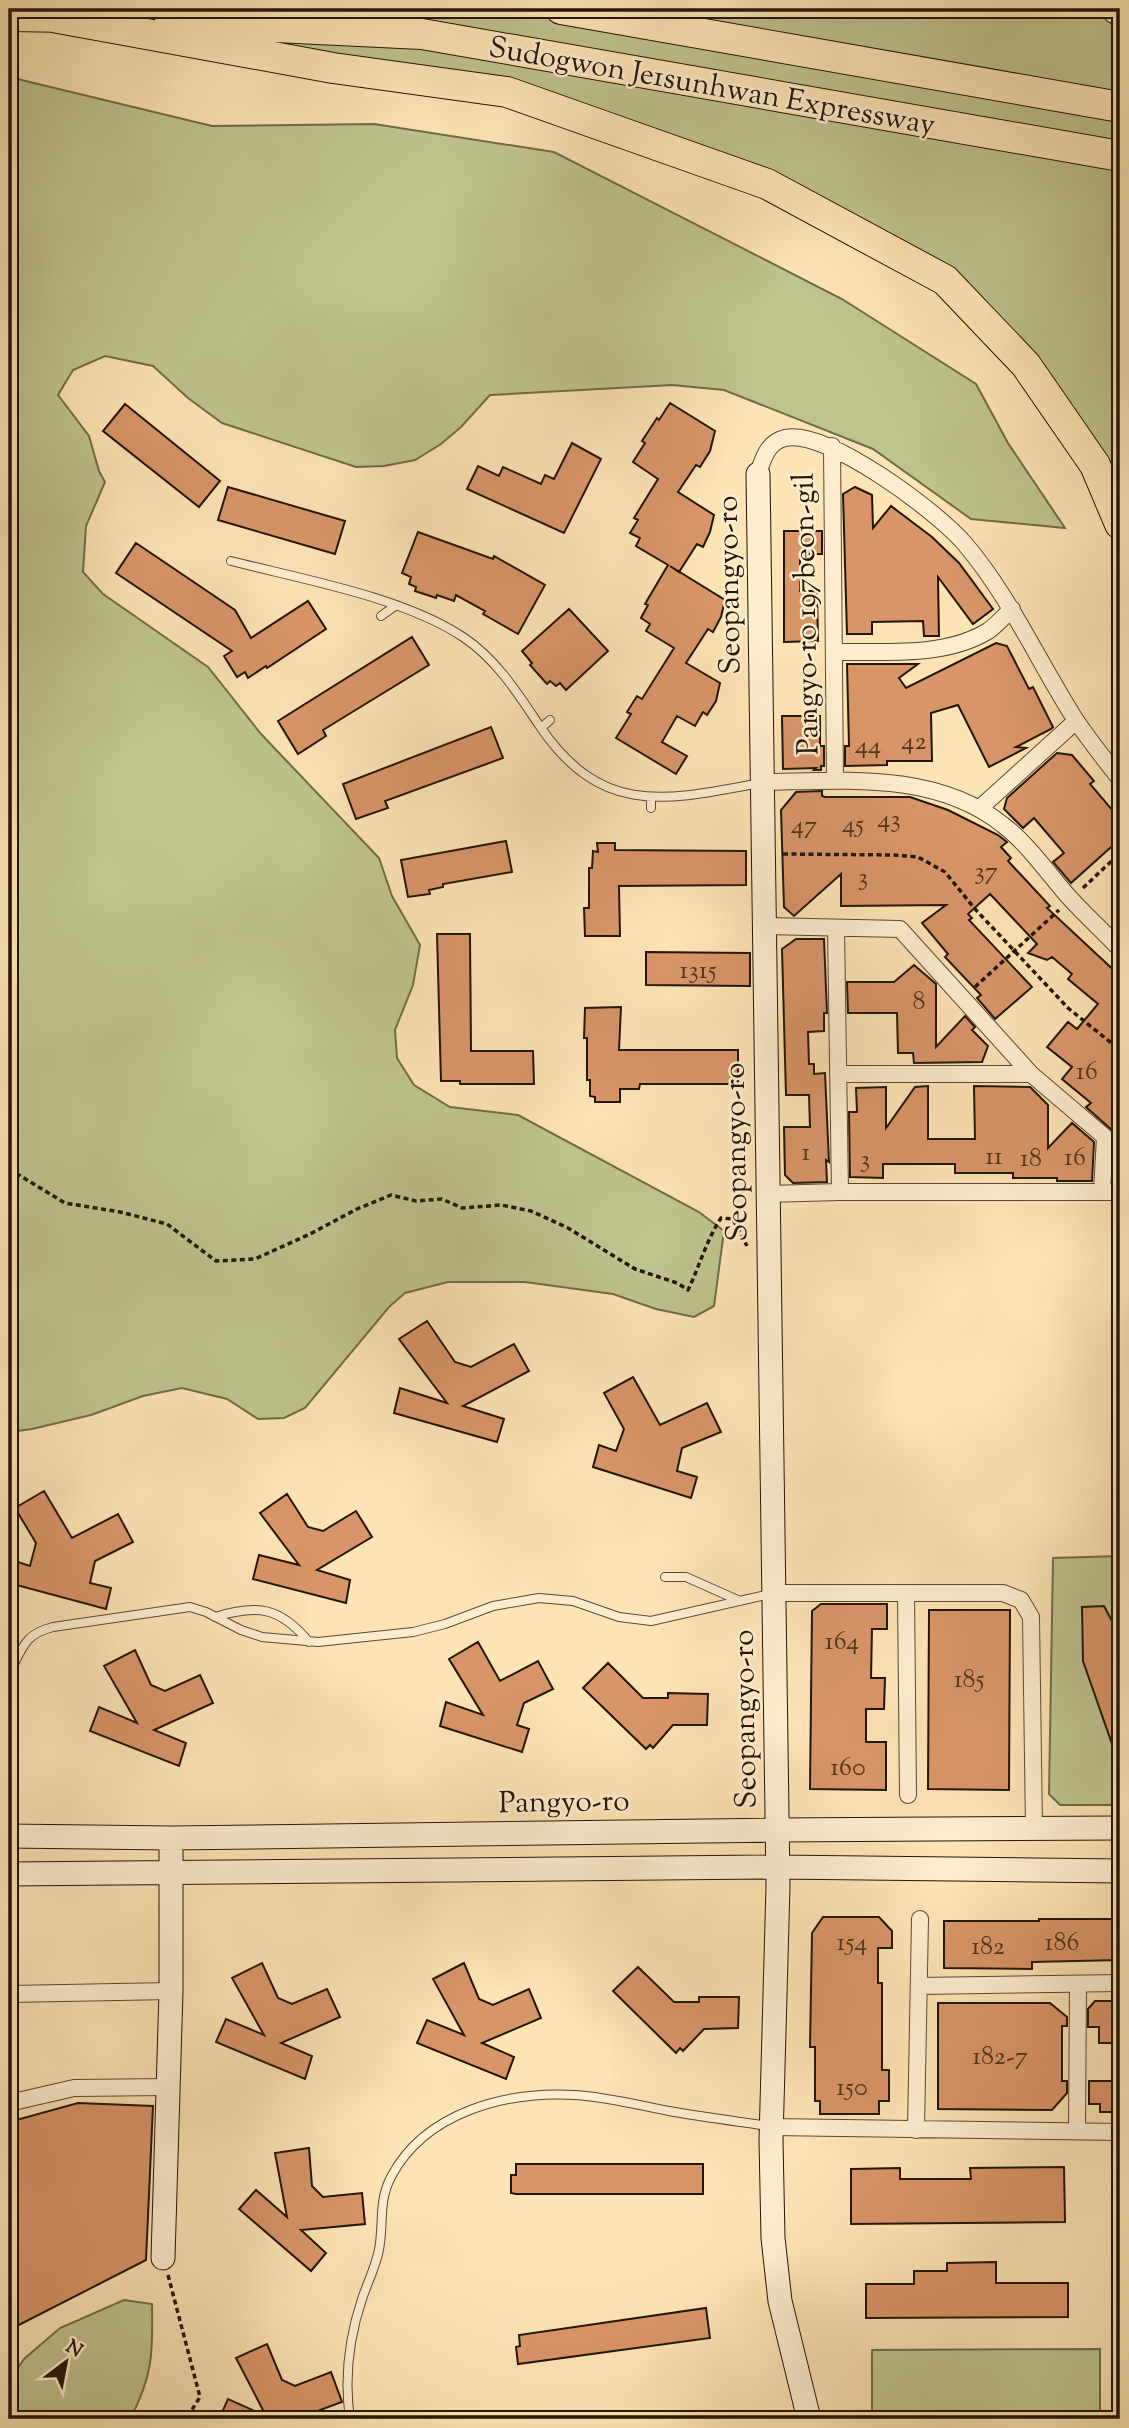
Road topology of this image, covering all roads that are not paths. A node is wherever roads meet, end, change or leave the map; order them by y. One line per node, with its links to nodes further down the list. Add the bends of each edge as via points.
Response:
1 (561, 9): 4 (highway, Sudogwon Je1sunhwan Expressway)
2 (9, 16): 3 (highway, Sudogwon Je1sunhwan Expressway)
3 (52, 16): 5 (highway, Sudogwon Je1sunhwan Expressway, via 422,34); 8 (highway, via 333,68 507,92 767,184 945,280 1026,365 1095,465)
4 (1120, 107)
5 (1120, 156)
6 (832, 446): 7 (street, via 801,436 784,438 770,446); 11 (street, via 898,489 963,541); 13 (street, Pangyo-ro 197beon-gil)
7 (758, 474): 19 (street, Seopangyo-ro)
8 (1120, 524)
9 (231, 561): 10 (lane)
10 (395, 606): 12 (lane); 16 (lane, via 466,639 510,681)
11 (1012, 609): 13 (street, via 988,631 950,645); 15 (street)
12 (381, 616)
13 (834, 652): 18 (street, Pangyo-ro 197beon-gil)
14 (550, 720): 16 (lane)
15 (1076, 721): 17 (street); 22 (street)
16 (541, 728): 20 (lane, via 568,762 596,783 617,792)
17 (1120, 779)
18 (835, 781): 19 (street, Pangyo-ro 197beon-gil); 22 (street, Pangyo-ro 197beon-gil, via 920,787)
19 (762, 782): 20 (lane, via 687,796); 23 (street, Seopangyo-ro)
20 (651, 797): 21 (lane)
21 (651, 808)
22 (980, 808): 25 (street, Pangyo-ro 197beon-gil, via 1022,842)
23 (765, 926): 24 (street); 31 (street, Seopangyo-ro)
24 (836, 928): 26 (street, via 900,929); 27 (street)
25 (1120, 949)
26 (1031, 1073): 27 (street); 29 (street, via 1105,1137)
27 (838, 1074): 28 (street)
28 (840, 1192): 29 (street); 31 (street)
29 (1102, 1192): 30 (street)
30 (1120, 1192)
31 (767, 1194): 33 (street, Seopangyo-ro)
32 (665, 1577): 35 (lane, via 686,1577)
33 (773, 1593): 34 (street); 35 (lane); 42 (street, Seopangyo-ro)
34 (906, 1593): 39 (street); 41 (street, via 1003,1593 1021,1600 1027,1608 1031,1617)
35 (740, 1601): 37 (lane, via 651,1621 619,1617 573,1601 539,1598 493,1606 413,1632)
36 (215, 1616): 37 (lane, via 262,1637); 37 (lane, via 239,1610 269,1611 295,1625); 38 (lane, via 190,1607 53,1627 28,1639)
37 (309, 1642)
38 (14, 1664)
39 (908, 1795)
40 (1120, 1828): 41 (street, Pangyo-ro)
41 (1034, 1829): 42 (street, Pangyo-ro)
42 (777, 1830): 44 (street, Pangyo-ro); 45 (street, Seopangyo-ro)
43 (9, 1836): 44 (street, Pangyo-ro)
44 (171, 1838): 47 (street)
45 (777, 1867): 46 (street); 47 (street); 57 (street)
46 (1120, 1871)
47 (172, 1872): 48 (street); 53 (street)
48 (9, 1874)
49 (920, 1919): 52 (street)
50 (1120, 1983): 51 (street)
51 (1078, 1984): 52 (street); 59 (street)
52 (919, 1986): 58 (street)
53 (171, 1992): 54 (street); 55 (street)
54 (9, 1994)
55 (168, 2087): 56 (street, via 74,2088); 61 (street)
56 (9, 2104)
57 (772, 2127): 58 (street); 62 (lane, via 574,2095 520,2098 456,2115 437,2125 407,2152 382,2199 378,2254 348,2353); 63 (street, via 780,2301)
58 (916, 2130): 59 (street)
59 (1077, 2131): 60 (street)
60 (1120, 2132)
61 (163, 2258)
62 (350, 2419)
63 (809, 2419)

